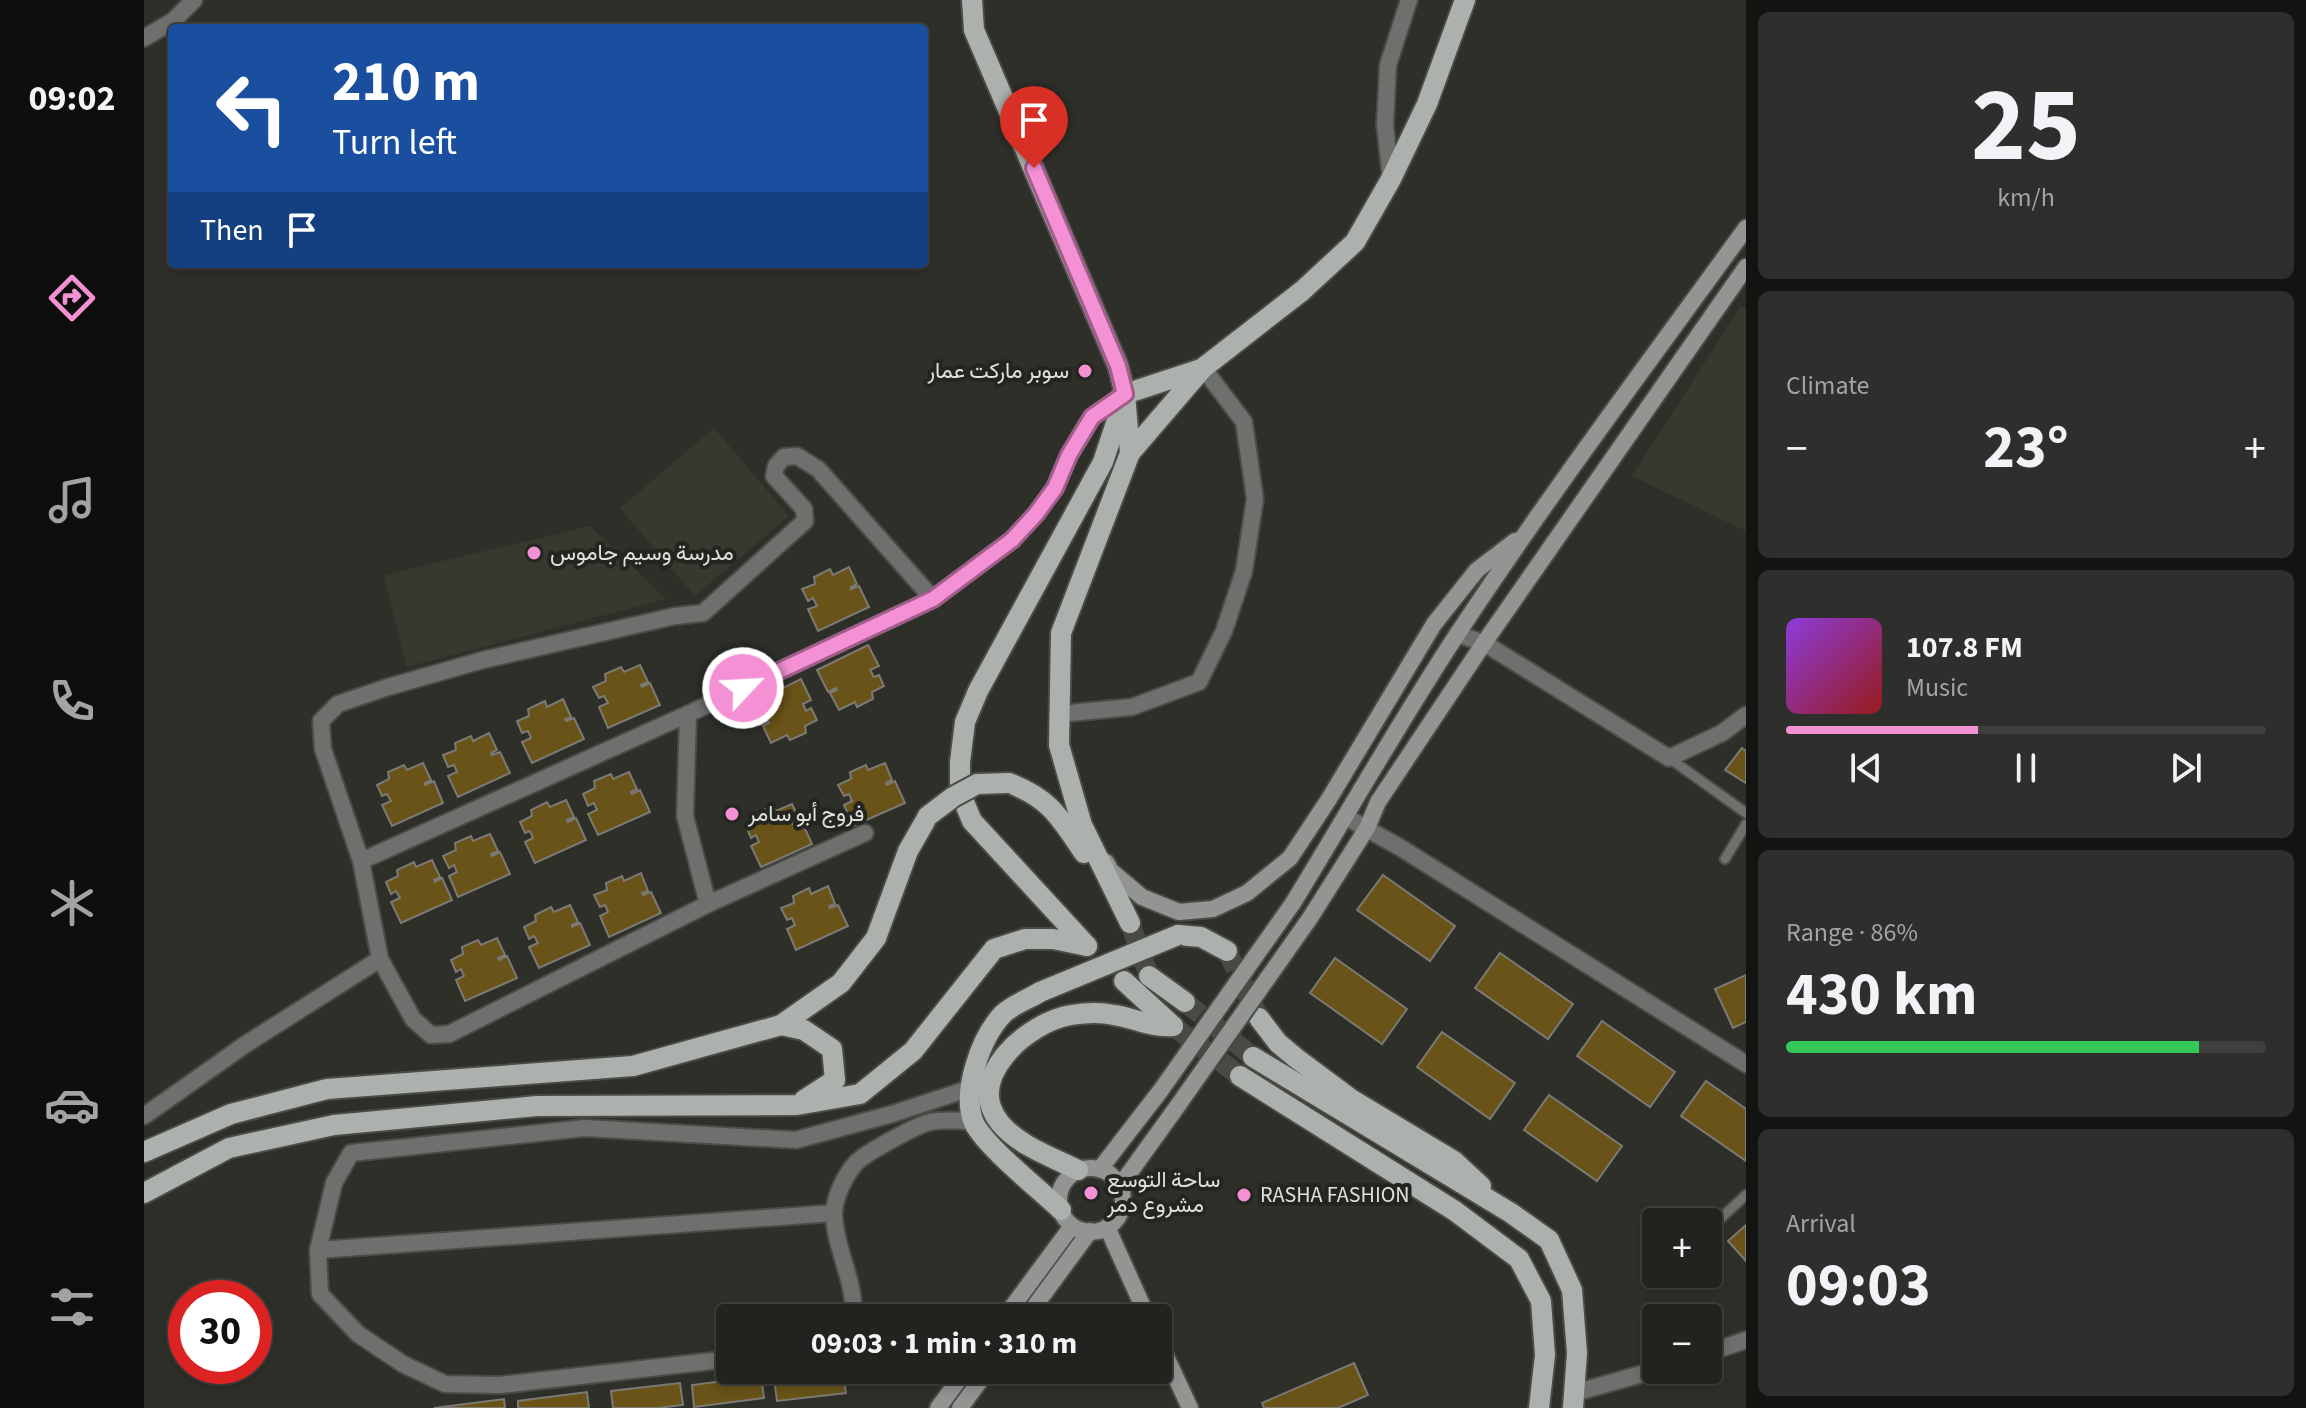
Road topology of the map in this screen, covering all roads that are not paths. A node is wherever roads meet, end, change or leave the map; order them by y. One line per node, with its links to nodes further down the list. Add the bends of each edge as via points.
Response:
1 (194, 0): 5 (street, via 173,21)
2 (972, 0): 10 (main road, via 974,30 1118,366)
3 (1409, 0): 6 (street, via 1388,65 1385,125)
4 (1465, 0): 6 (main road, via 1427,104)
5 (144, 38)
6 (1391, 179): 9 (main road, via 1355,242)
7 (1746, 228): 12 (street)
8 (1746, 267): 15 (street)
9 (1203, 368): 10 (main road); 11 (main road); 17 (street, via 1244,422 1255,499 1244,571 1224,631 1199,682 1132,707)
10 (1125, 394): 11 (main road); 13 (street, via 1092,417 1055,488 1012,540); 40 (main road, via 1103,462 978,691 965,722 960,762 960,792 972,821 1087,946 1025,939 994,949 913,1051 860,1094)
11 (1130, 453): 17 (main road, via 1061,633)
12 (1529, 530): 14 (street); 23 (street, via 1477,570 1434,624 1290,858 1247,893 1213,909 1179,912 1142,897 1111,871)
13 (933, 599): 16 (street); 27 (street, via 818,469 797,456 784,457 774,476 804,509 805,521 703,613 483,660 338,704 321,721 323,749)
14 (1457, 634): 15 (street); 21 (street)
15 (1484, 643): 19 (street); 24 (street, via 1378,802)
16 (688, 714): 27 (street); 28 (street, via 685,816)
17 (1059, 714): 23 (main road, via 1059,745)
18 (1746, 715): 19 (street, via 1722,733)
19 (1669, 758): 20 (lane)
20 (1746, 813)
21 (1346, 817): 24 (street); 44 (street, bridge, via 1293,903)
22 (1746, 824): 26 (lane)
23 (1082, 825): 35 (main road, bridge, via 1126,916 1054,809 1009,783 977,784 928,816 908,851 876,938 841,983)
24 (1367, 828): 37 (street); 46 (street, bridge, via 1310,918)
25 (865, 833): 28 (street)
26 (1725, 859)
27 (361, 861): 30 (street)
28 (708, 904): 30 (street, via 449,1034 431,1035 413,1019)
29 (1227, 951): 39 (main road, bridge, via 1201,937 1178,935 1040,992 1003,1013)
30 (380, 959): 41 (street)
31 (1149, 976): 33 (main road)
32 (1124, 981): 45 (main road, via 1173,1026 1157,1027 1112,1014 1070,1015 1037,1027 1005,1055 992,1075 988,1098 999,1122 1023,1143)
33 (1185, 1002)
34 (1259, 1018): 50 (main road, via 1296,1058 1351,1099 1454,1161)
35 (781, 1025): 40 (main road, via 804,1030 832,1049 835,1080); 43 (main road, via 633,1066 327,1089 231,1114)
36 (1253, 1057): 50 (main road)
37 (1746, 1064)
38 (1240, 1076): 70 (main road, via 1455,1211 1519,1259 1541,1301 1545,1355)
39 (968, 1089): 42 (main road); 54 (street, via 796,1140 585,1128 351,1153 334,1183)
40 (797, 1105): 47 (main road, via 537,1106 334,1125 229,1148)
41 (146, 1114)
42 (973, 1121): 49 (street, via 932,1121 856,1162 840,1188); 52 (main road)
43 (144, 1152)
44 (1100, 1169): 45 (street); 46 (street)
45 (1078, 1170): 52 (street, via 1060,1191)
46 (1120, 1186): 53 (street, via 1123,1205 1114,1222)
47 (144, 1193)
48 (1746, 1195): 51 (lane)
49 (834, 1213): 54 (street); 55 (street)
50 (1511, 1213): 66 (main road, via 1549,1240 1572,1290)
51 (1722, 1217)
52 (1067, 1218): 53 (street); 56 (street)
53 (1098, 1229): 57 (street); 58 (street)
54 (318, 1250): 61 (street, via 320,1294 358,1334 445,1384 500,1385)
55 (855, 1304)
56 (1013, 1304)
57 (1037, 1304)
58 (1140, 1304)
59 (1746, 1340): 60 (street)
60 (1722, 1348)
61 (716, 1361)
62 (1172, 1369): 69 (street)
63 (1642, 1375): 66 (street)
64 (956, 1384): 67 (street)
65 (978, 1384): 68 (street)
66 (1574, 1401)
67 (938, 1408)
68 (960, 1408)
69 (1190, 1408)
70 (1539, 1408)

